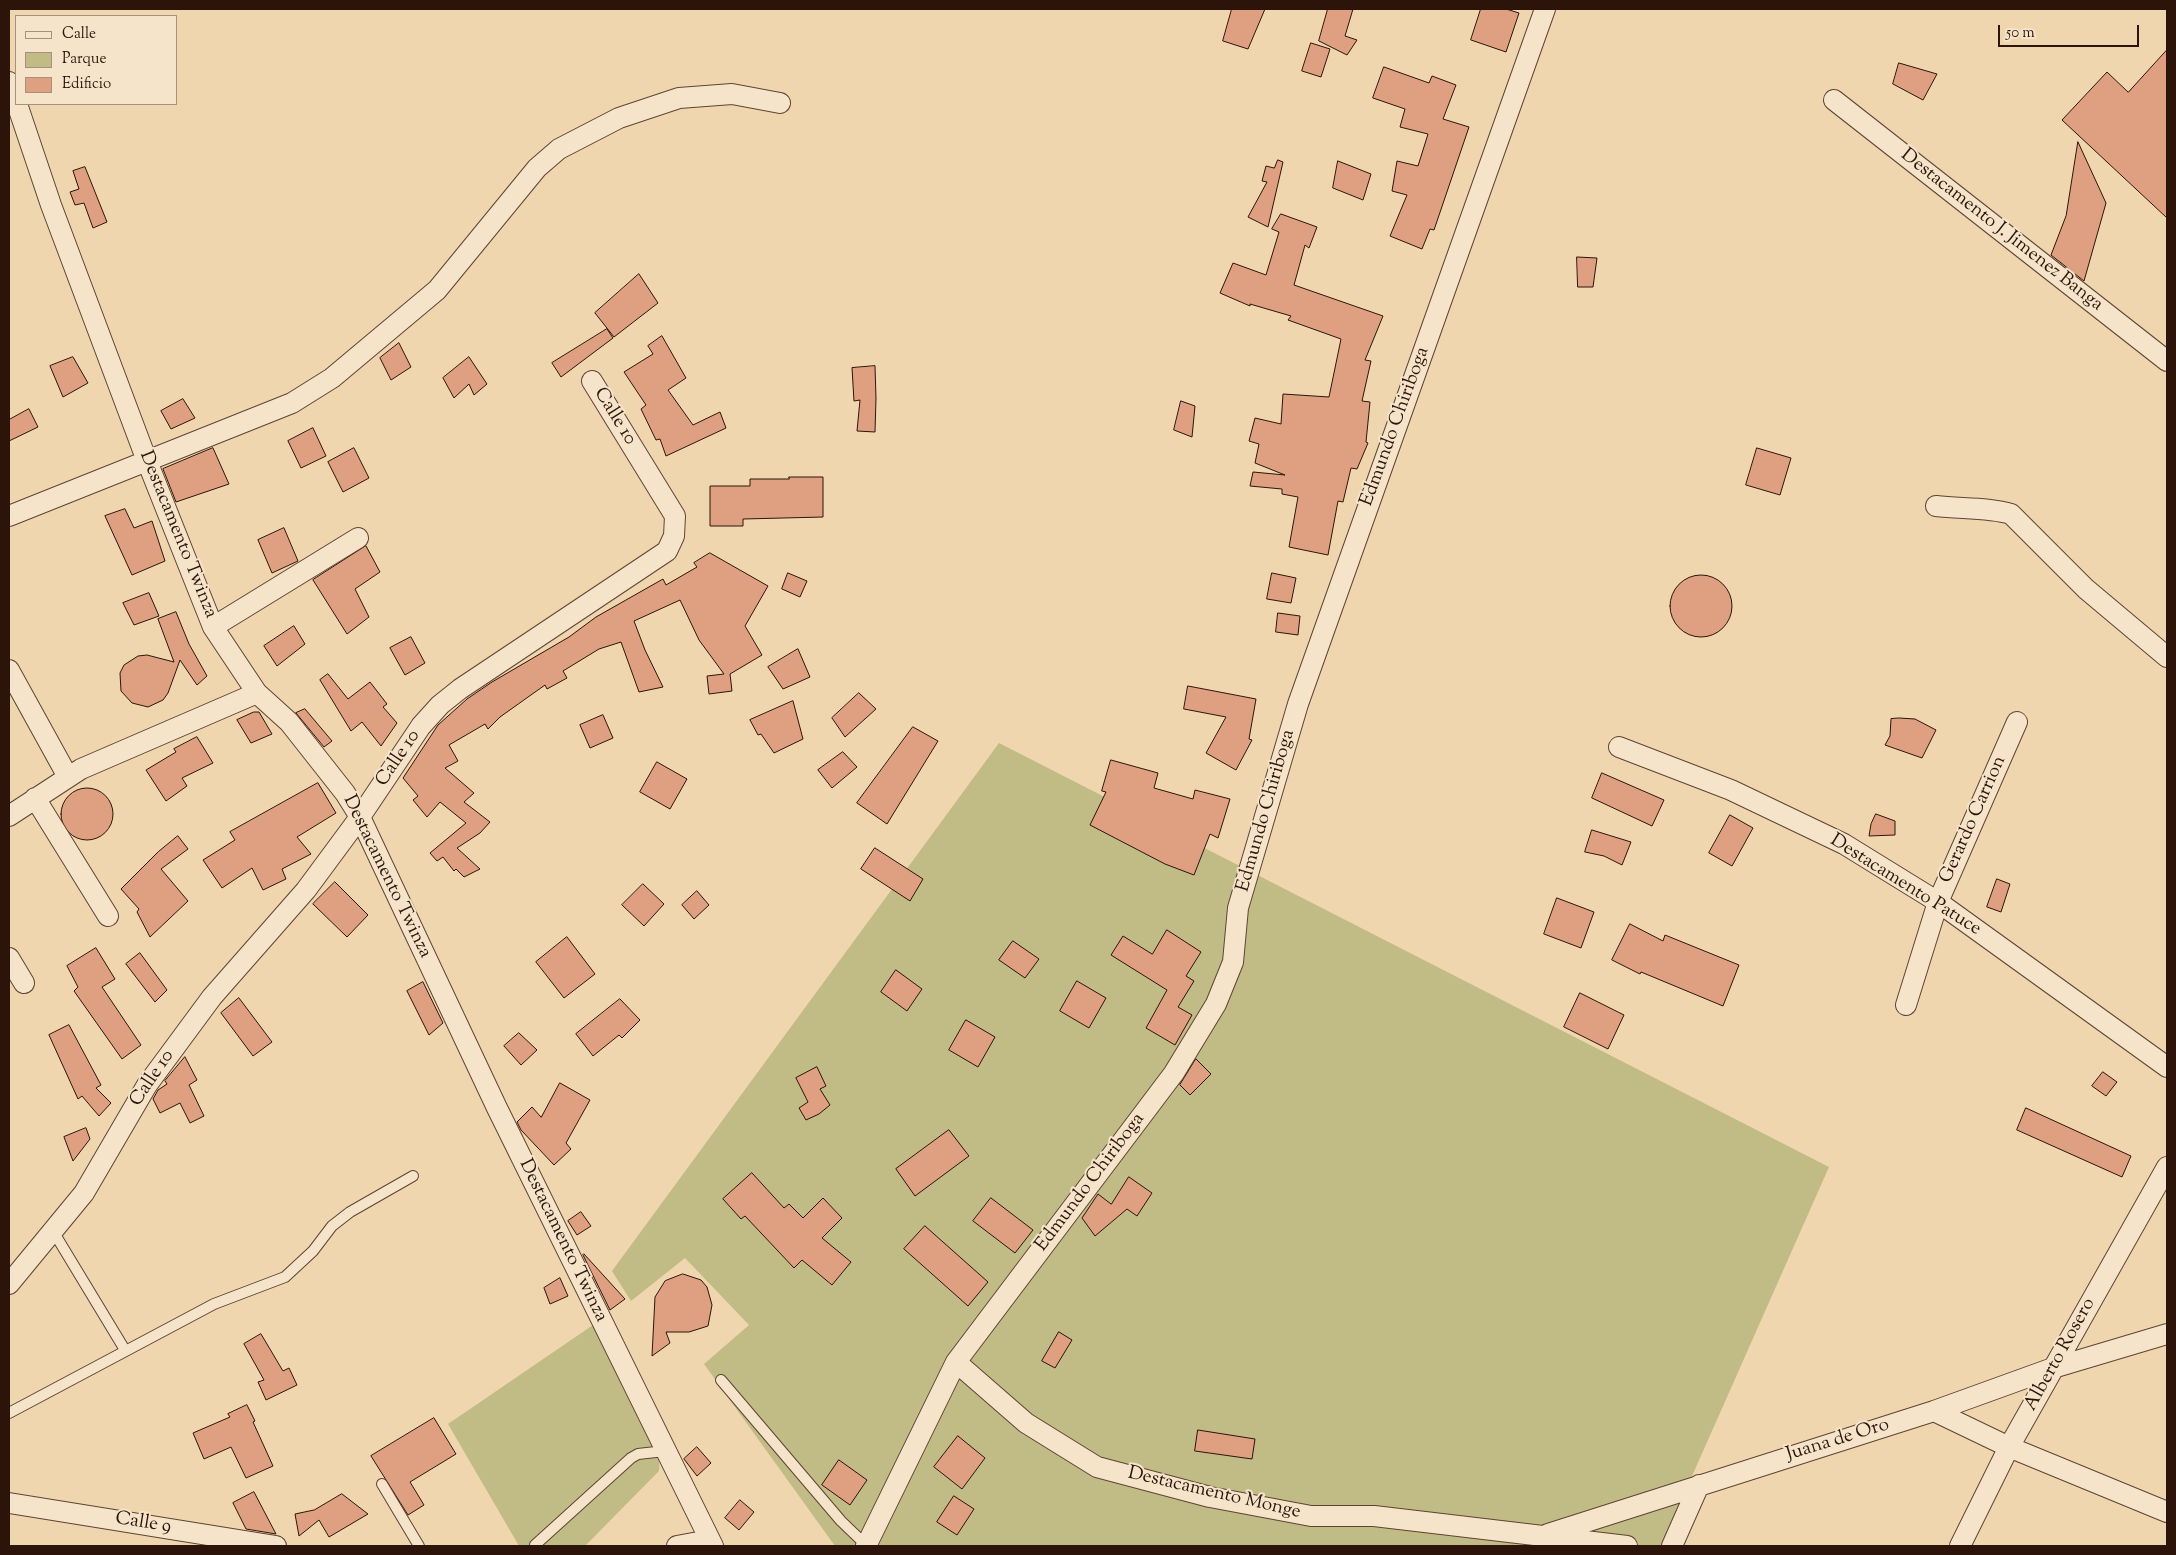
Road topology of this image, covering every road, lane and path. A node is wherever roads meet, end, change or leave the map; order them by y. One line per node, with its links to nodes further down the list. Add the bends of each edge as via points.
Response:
1 (1545, 9): 35 (street, Edmundo Chiriboga, via 1298,704 1238,908 1233,962 1216,1004 1174,1073)
2 (9, 82): 3 (street, Destacamento Twinza)
3 (15, 100)
4 (1834, 100): 7 (street, Destacamento J. Jimenez Banga)
5 (780, 103): 9 (street, via 732,94 679,98 619,118 559,149 537,168 437,290 332,378 292,403)
6 (17, 105): 9 (street, Destacamento Twinza)
7 (2167, 361)
8 (592, 381): 22 (street, Calle 10, via 675,516 674,536 667,551 440,705 421,726)
9 (147, 461): 11 (street); 13 (street, Destacamento Twinza)
10 (1936, 506): 14 (street, via 2011,514 2086,589)
11 (9, 516)
12 (358, 538): 13 (street)
13 (213, 627): 16 (street, Destacamento Twinza)
14 (2167, 657)
15 (9, 670): 19 (street)
16 (257, 693): 19 (street); 22 (street, Destacamento Twinza, via 289,722)
17 (2017, 722): 23 (street, Gerardo Carrion)
18 (1619, 747): 23 (street, Destacamento Patuce, via 1731,790 1844,844)
19 (68, 777): 20 (street)
20 (35, 798): 21 (street); 24 (street)
21 (9, 816)
22 (360, 817): 31 (street, Calle 10, via 294,906 212,997 147,1085 84,1193); 41 (street, Destacamento Twinza, via 497,1108)
23 (1938, 902): 27 (street, Gerardo Carrion); 28 (street, Destacamento Patuce)
24 (108, 916)
25 (9, 958): 26 (street)
26 (24, 983)
27 (1906, 1006)
28 (2167, 1067)
29 (2167, 1167): 36 (street, Alberto Rosero)
30 (414, 1176): 34 (lane, via 332,1226 313,1251 285,1277 214,1304)
31 (52, 1231): 32 (street, Calle 10); 34 (lane)
32 (9, 1284)
33 (2167, 1334): 36 (street, Juana de Oro)
34 (124, 1350): 39 (lane)
35 (956, 1362): 46 (street, Destacamento Monge, via 1026,1423 1097,1467 1210,1497 1311,1516 1374,1516); 52 (street, Edmundo Chiriboga)
36 (2054, 1368): 38 (street, Juana de Oro); 40 (street, Alberto Rosero)
37 (721, 1380): 52 (lane)
38 (1934, 1411): 40 (street); 43 (street, Juana de Oro)
39 (9, 1413)
40 (2009, 1446): 45 (street); 56 (street, Alberto Rosero)
41 (665, 1451): 47 (street, Destacamento Twinza); 48 (lane, via 638,1454 631,1458)
42 (382, 1484): 50 (lane)
43 (1700, 1485): 46 (street, Juana de Oro); 55 (street)
44 (9, 1503): 49 (street, Calle 9)
45 (2167, 1512)
46 (1541, 1536): 53 (street, Juana de Oro); 54 (street, Destacamento Monge)
47 (711, 1543): 51 (street)
48 (535, 1545)
49 (276, 1546)
50 (418, 1546)
51 (677, 1546)
52 (866, 1546)
53 (1508, 1546)
54 (1627, 1546)
55 (1672, 1546)
56 (1960, 1546)

